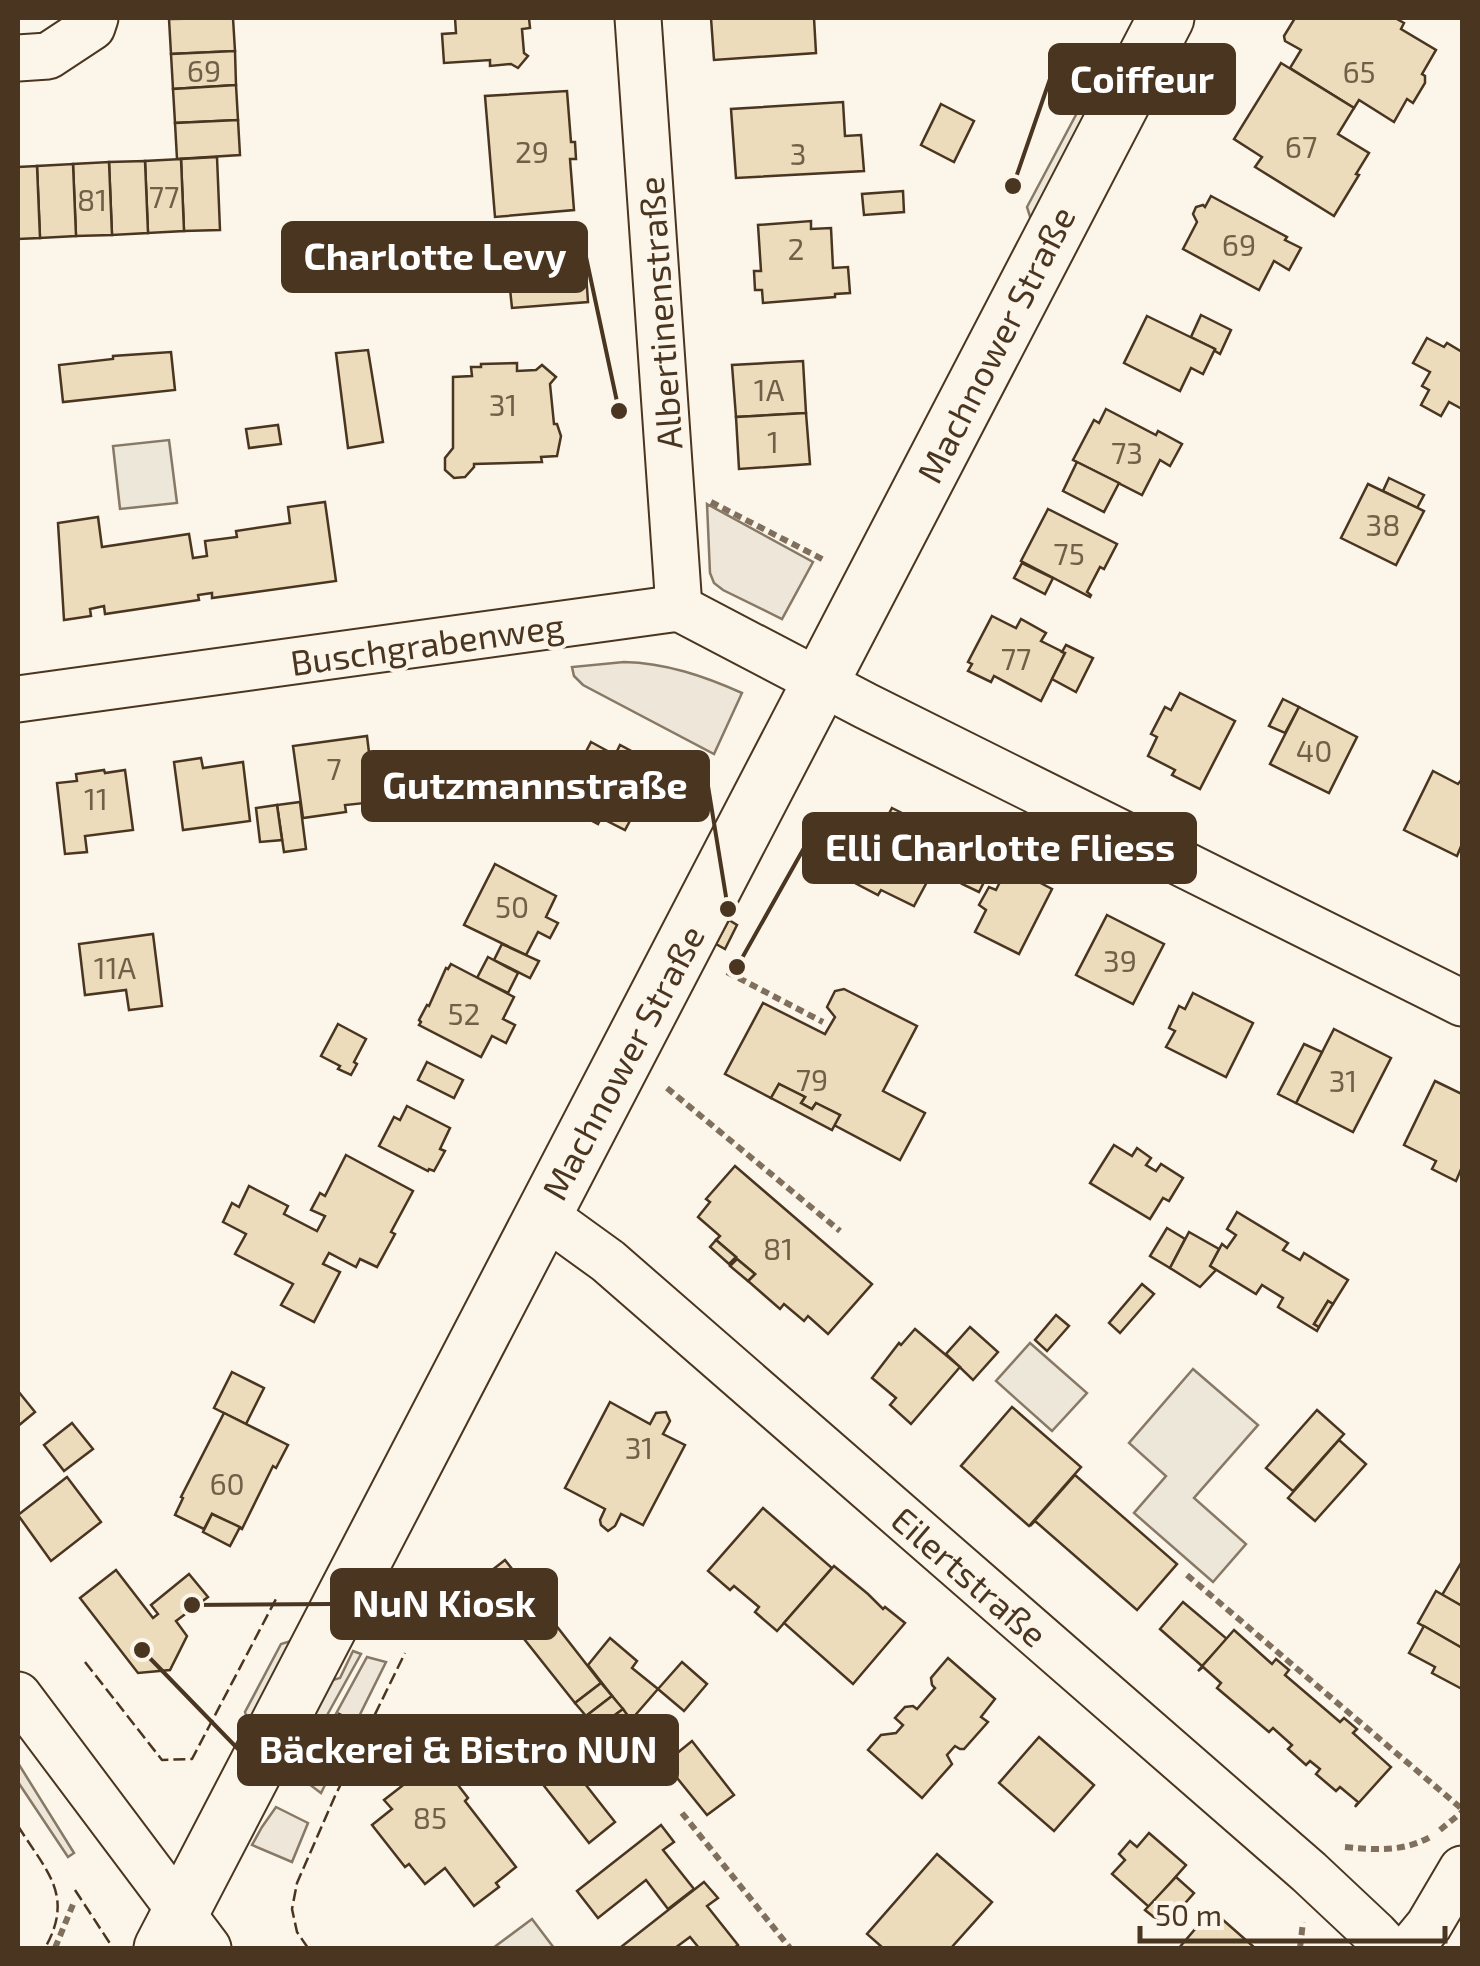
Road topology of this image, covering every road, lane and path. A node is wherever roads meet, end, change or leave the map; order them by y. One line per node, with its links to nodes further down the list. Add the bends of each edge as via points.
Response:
1 (95, 18): 4 (street, via 92,27 48,56)
2 (638, 18): 7 (street, Albertinenstraße)
3 (1166, 18): 8 (main road, Machnower Straße)
4 (18, 58)
5 (699, 496): 6 (path)
6 (826, 561)
7 (680, 608): 8 (street); 9 (street, Buschgrabenweg)
8 (820, 681): 11 (street); 14 (main road, Machnower Straße)
9 (18, 699)
10 (728, 972): 12 (path)
11 (1462, 1003)
12 (823, 1022)
13 (668, 1088): 15 (path)
14 (543, 1214): 23 (main road, Machnower Straße); 26 (street, Eilertstraße, via 622,1273)
15 (840, 1231)
16 (1187, 1575): 18 (path)
17 (18, 1695): 23 (street)
18 (1462, 1810): 20 (path, via 1408,1847)
19 (682, 1813): 25 (path)
20 (1344, 1847)
21 (1462, 1868): 27 (street)
22 (74, 1902): 24 (path)
23 (183, 1937)
24 (54, 1948)
25 (790, 1948)
26 (1388, 1948)
27 (1410, 1948)

